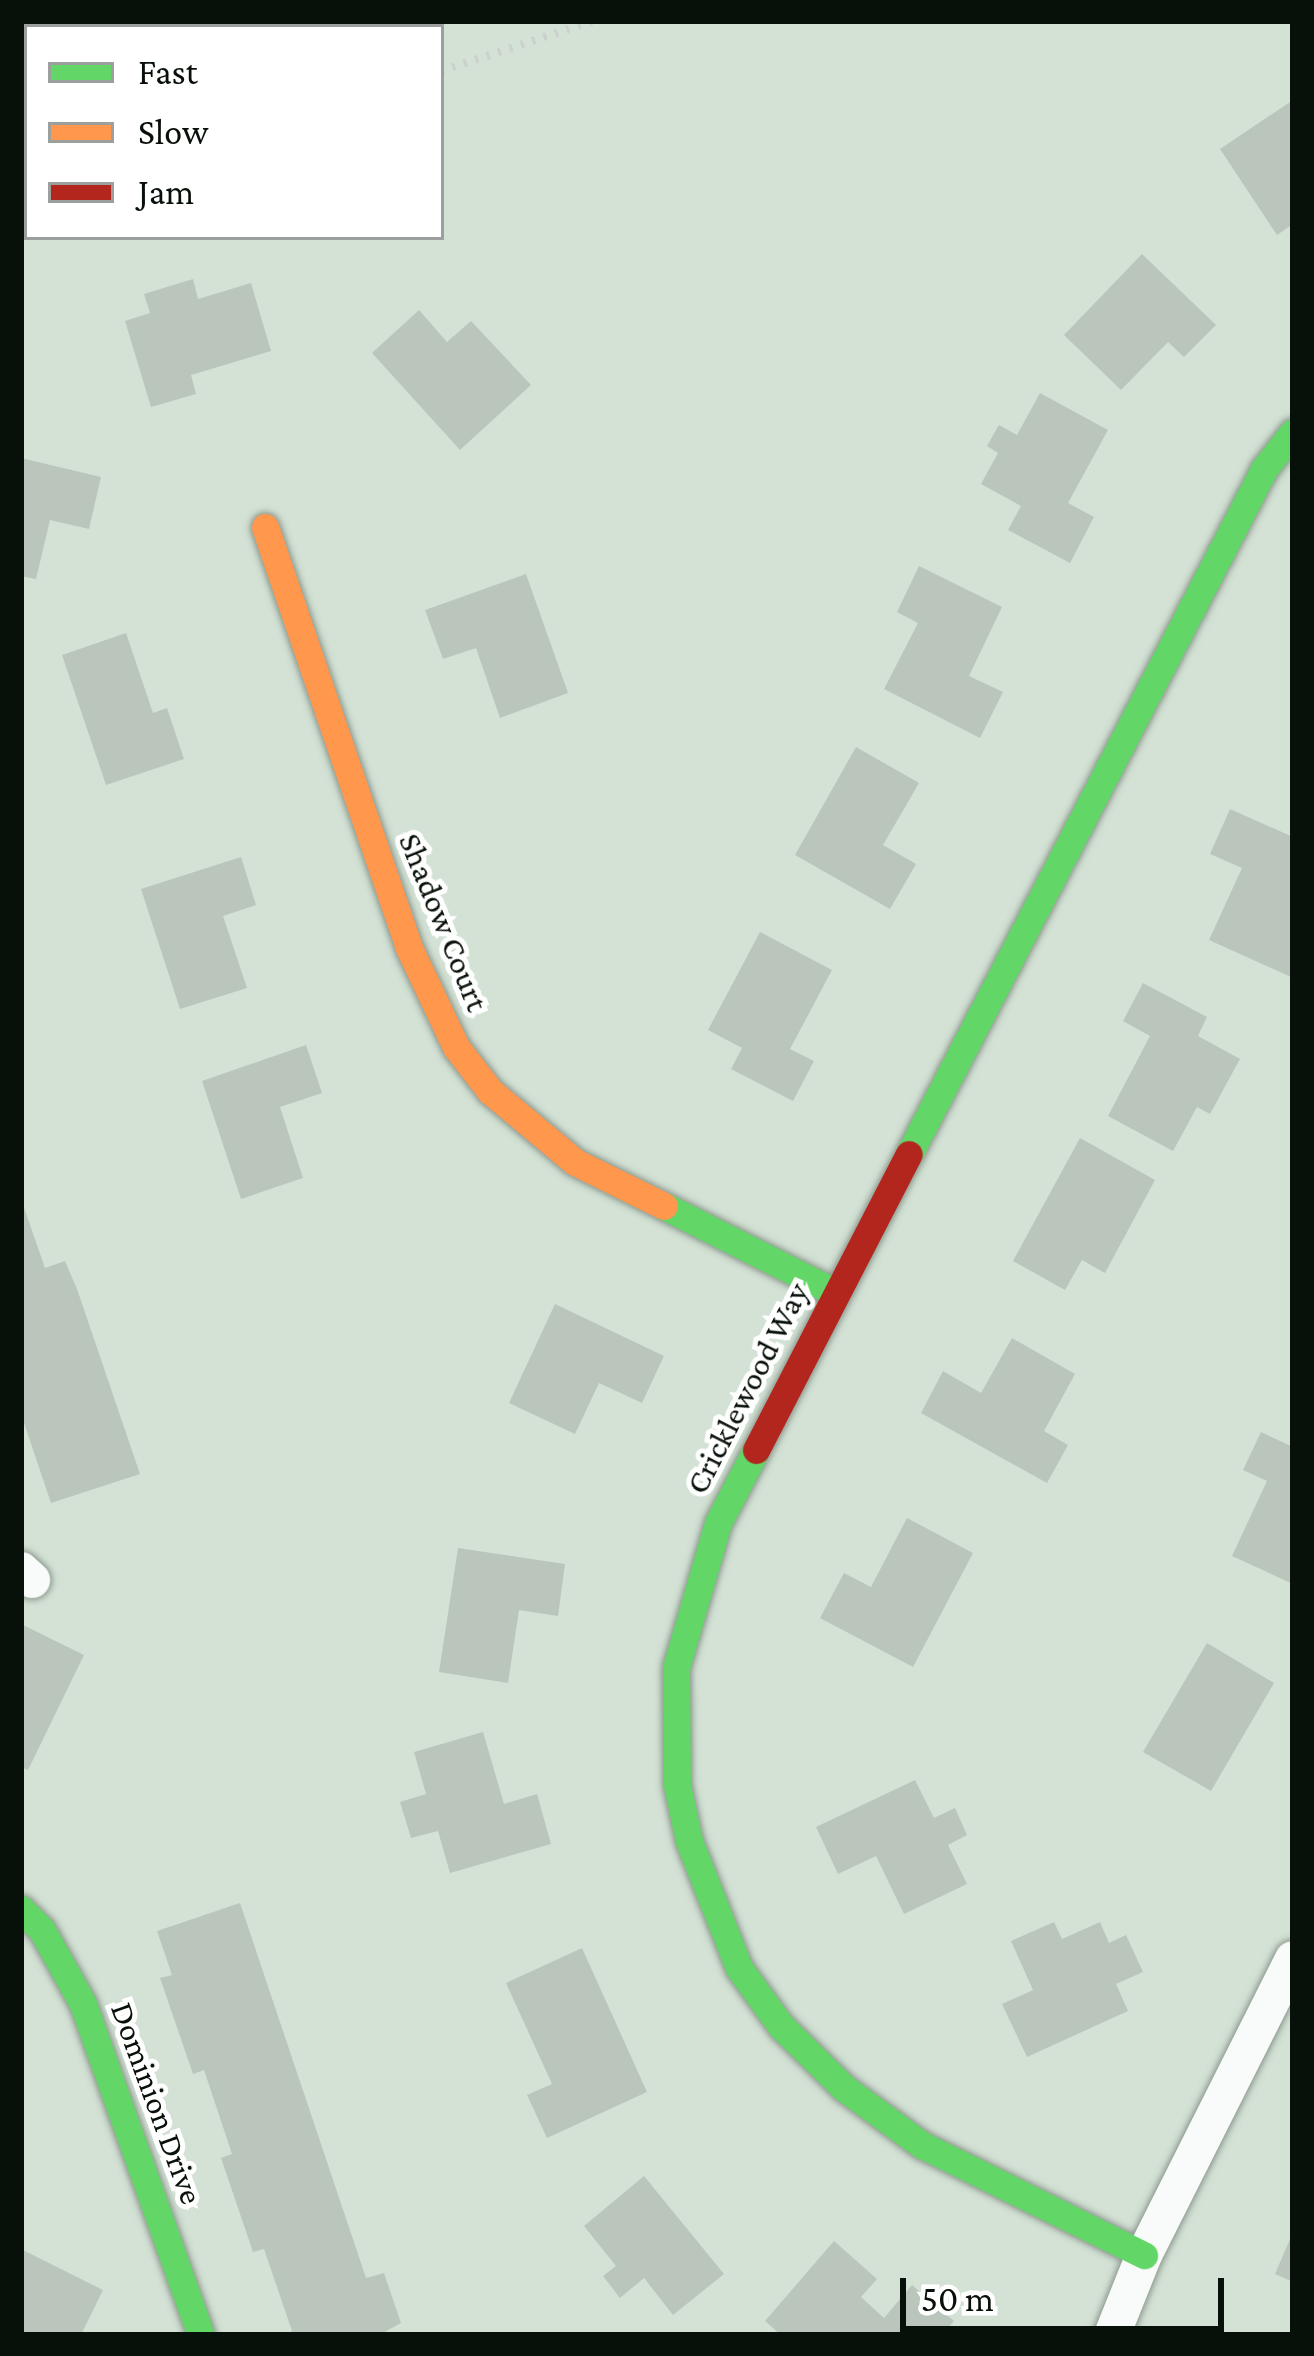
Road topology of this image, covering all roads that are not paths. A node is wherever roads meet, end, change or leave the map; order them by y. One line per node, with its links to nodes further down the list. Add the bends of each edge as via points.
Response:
1 (1293, 433): 3 (street, Cricklewood Way, via 1264,469)
2 (265, 526): 3 (street, Shadow Court, via 409,948 456,1047 490,1091 575,1162)
3 (836, 1293): 6 (street, Cricklewood Way, via 718,1523 692,1599 676,1668 674,1729 689,1841 739,1968 781,2026 843,2087 922,2145)
4 (21, 1909): 7 (street, Dominion Drive, via 42,1930 83,2004)
5 (1293, 1959): 6 (street)
6 (1144, 2255): 8 (street)
7 (201, 2335)
8 (1112, 2335)

